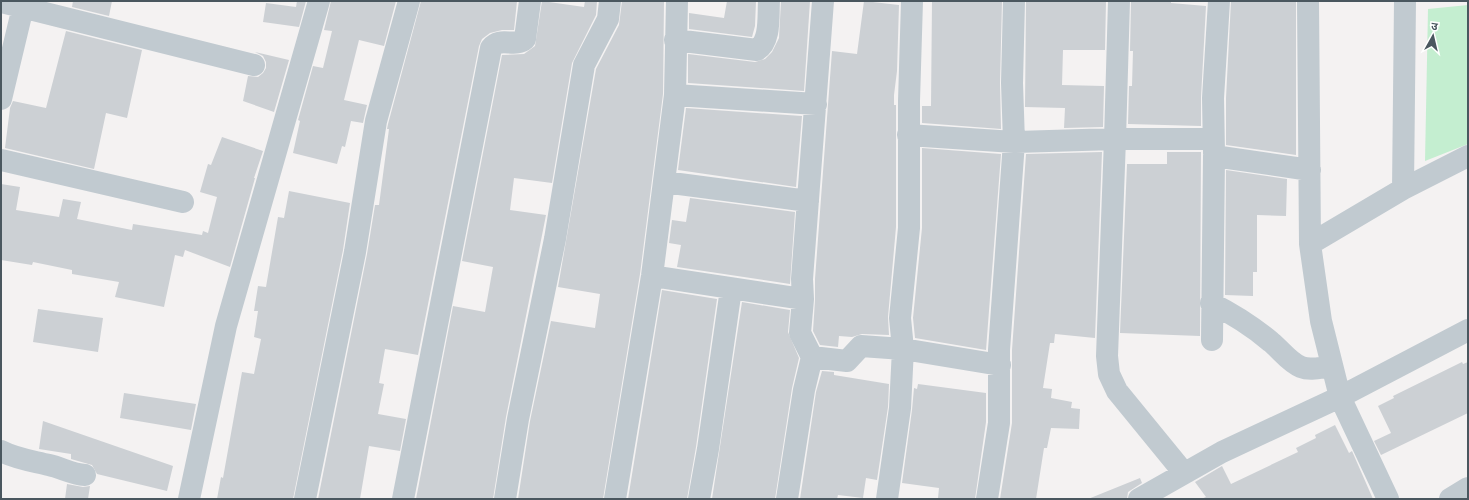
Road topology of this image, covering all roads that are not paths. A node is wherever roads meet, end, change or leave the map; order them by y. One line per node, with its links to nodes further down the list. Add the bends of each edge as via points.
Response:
1 (319, 1): 48 (street, via 226,326)
2 (408, 1): 49 (street, via 376,121 355,252)
3 (530, 1): 50 (street, via 525,38 519,42 499,42 491,48)
4 (610, 1): 51 (street, via 608,19 584,65 555,239 518,419)
5 (677, 1): 16 (street)
6 (769, 1): 16 (street, via 766,40 757,50)
7 (823, 1): 20 (street)
8 (912, 1): 21 (street)
9 (1014, 1): 23 (street)
10 (1119, 1): 22 (street)
11 (1219, 1): 24 (street, via 1212,98)
12 (1308, 1): 27 (street)
13 (1405, 1): 29 (street)
14 (1, 2): 15 (street)
15 (30, 6): 17 (street); 19 (street)
16 (675, 40): 18 (street)
17 (254, 65)
18 (674, 95): 20 (street); 28 (street)
19 (1, 99)
20 (816, 104): 30 (street)
21 (908, 135): 23 (street); 39 (street, via 909,228 900,318)
22 (1115, 139): 23 (street); 24 (street); 45 (street, via 1107,356 1109,374 1117,391)
23 (1014, 142): 41 (street)
24 (1214, 147): 27 (street); 36 (street)
25 (1468, 156): 29 (street)
26 (1, 160): 31 (street)
27 (1310, 170): 32 (street)
28 (664, 182): 30 (street); 33 (street)
29 (1403, 189): 32 (street)
30 (808, 201): 35 (street)
31 (183, 202)
32 (1310, 244): 42 (street, via 1321,321)
33 (652, 276): 34 (street); 52 (street)
34 (731, 289): 35 (street); 53 (street)
35 (803, 299): 40 (street, via 800,333)
36 (1211, 303): 38 (street); 42 (street, via 1238,317 1292,362 1311,369)
37 (1468, 330): 43 (street)
38 (1212, 340)
39 (903, 348): 40 (street, via 861,346 847,361); 41 (street); 55 (street, via 900,408)
40 (812, 357): 54 (street, via 804,390)
41 (1000, 365): 56 (street, via 999,423)
42 (1332, 366): 43 (street)
43 (1340, 397): 45 (street, via 1222,452); 58 (street)
44 (1, 451): 46 (street, via 12,457 50,465 75,475)
45 (1184, 473): 57 (street)
46 (85, 475)
47 (1468, 488): 59 (street)
48 (189, 499)
49 (305, 499)
50 (403, 499)
51 (505, 499)
52 (615, 499)
53 (699, 499)
54 (787, 499)
55 (887, 499)
56 (987, 499)
57 (1139, 499)
58 (1388, 499)
59 (1450, 499)

